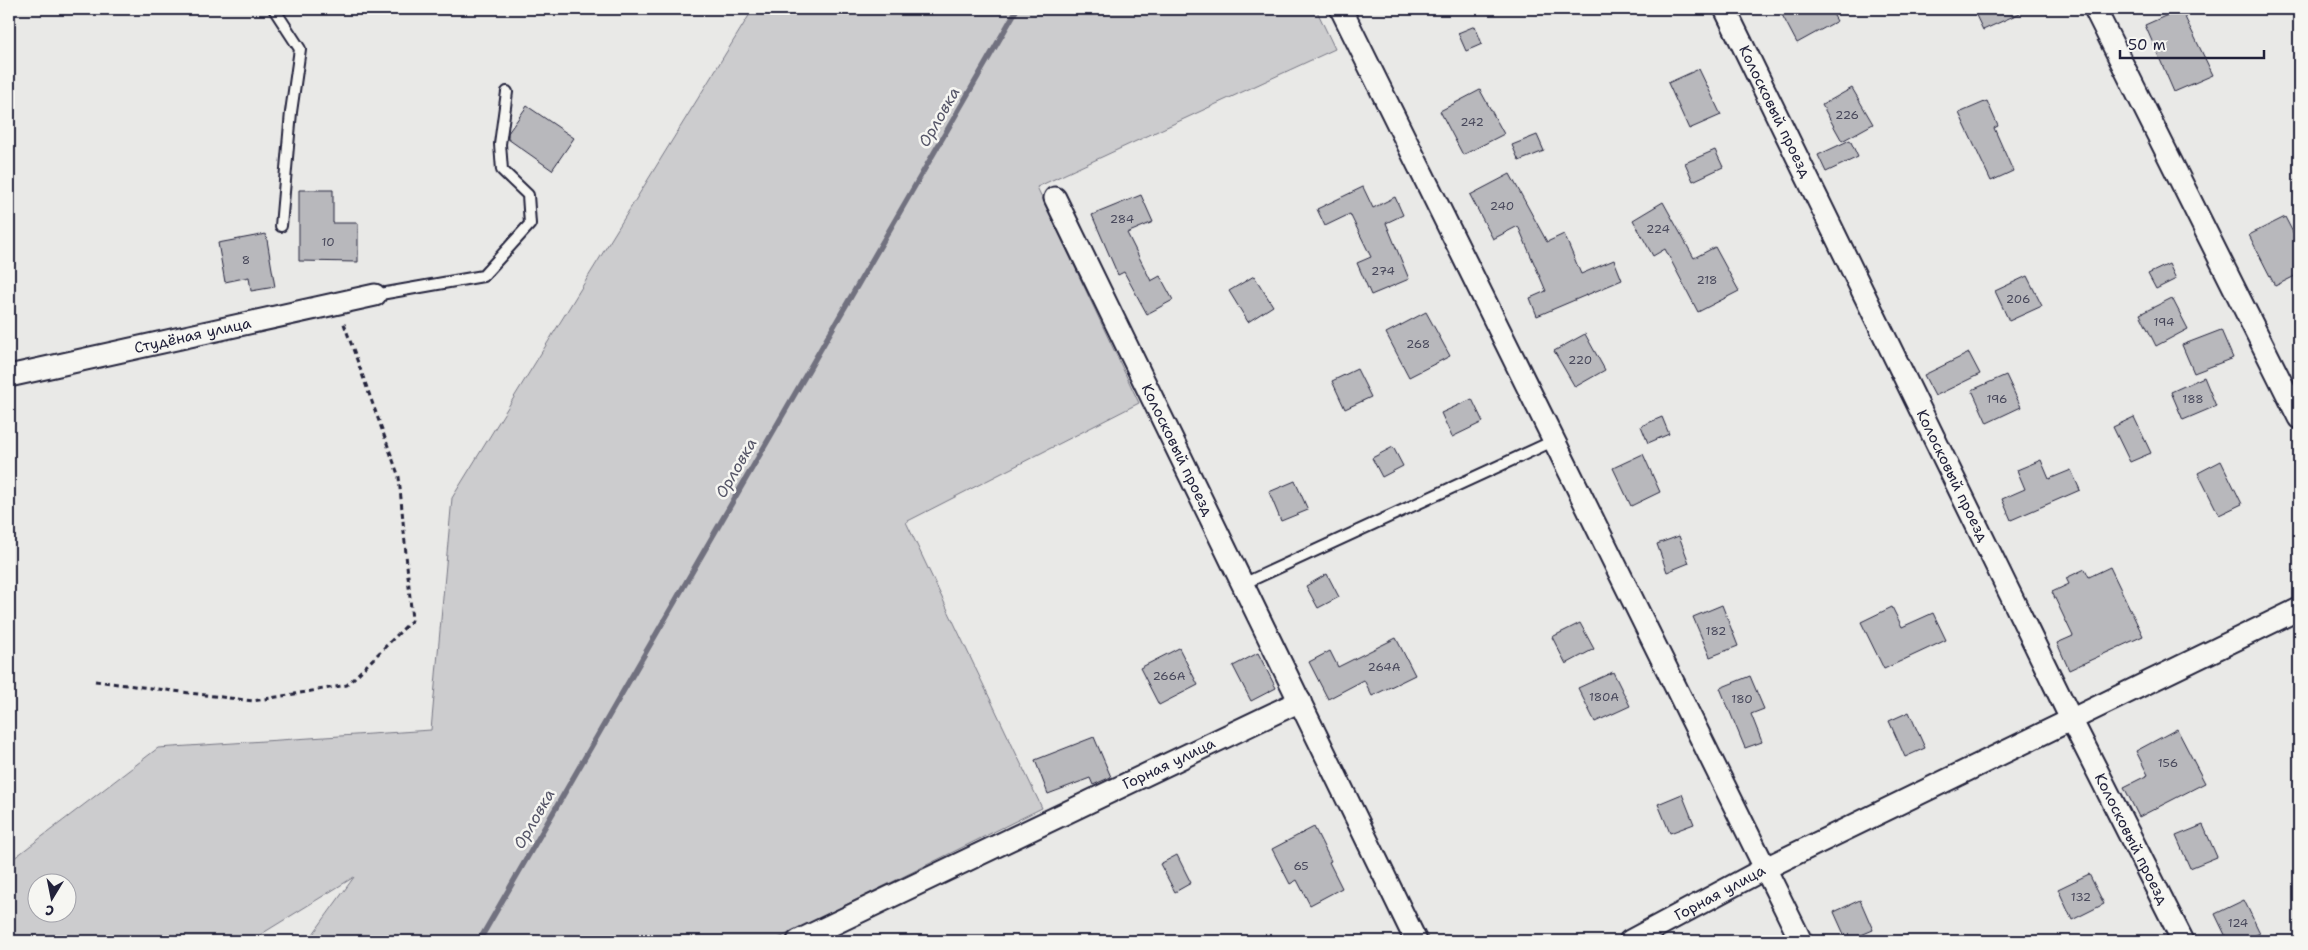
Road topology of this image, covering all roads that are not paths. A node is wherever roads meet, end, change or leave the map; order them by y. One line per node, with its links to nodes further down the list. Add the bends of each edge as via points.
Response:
1 (274, 9): 7 (lane, via 300,49)
2 (1341, 9): 11 (street)
3 (1725, 9): 15 (street, Колосковый проезд)
4 (2095, 9): 10 (street)
5 (507, 92): 8 (lane, via 500,144 502,170 528,195 530,224 484,276)
6 (1055, 198): 12 (street, Колосковый проезд)
7 (281, 226)
8 (375, 295): 9 (street, Студёная улица)
9 (9, 376)
10 (2299, 418)
11 (1553, 441): 12 (lane); 16 (street)
12 (1243, 584): 14 (street, Колосковый проезд)
13 (2299, 609): 15 (street)
14 (1300, 701): 17 (street, Горная улица); 18 (street)
15 (2072, 721): 16 (street); 21 (street, Колосковый проезд)
16 (1766, 868): 19 (street, Горная улица); 20 (street, Горная улица)
17 (798, 941)
18 (1416, 941)
19 (1630, 941)
20 (1801, 941)
21 (2183, 941)

